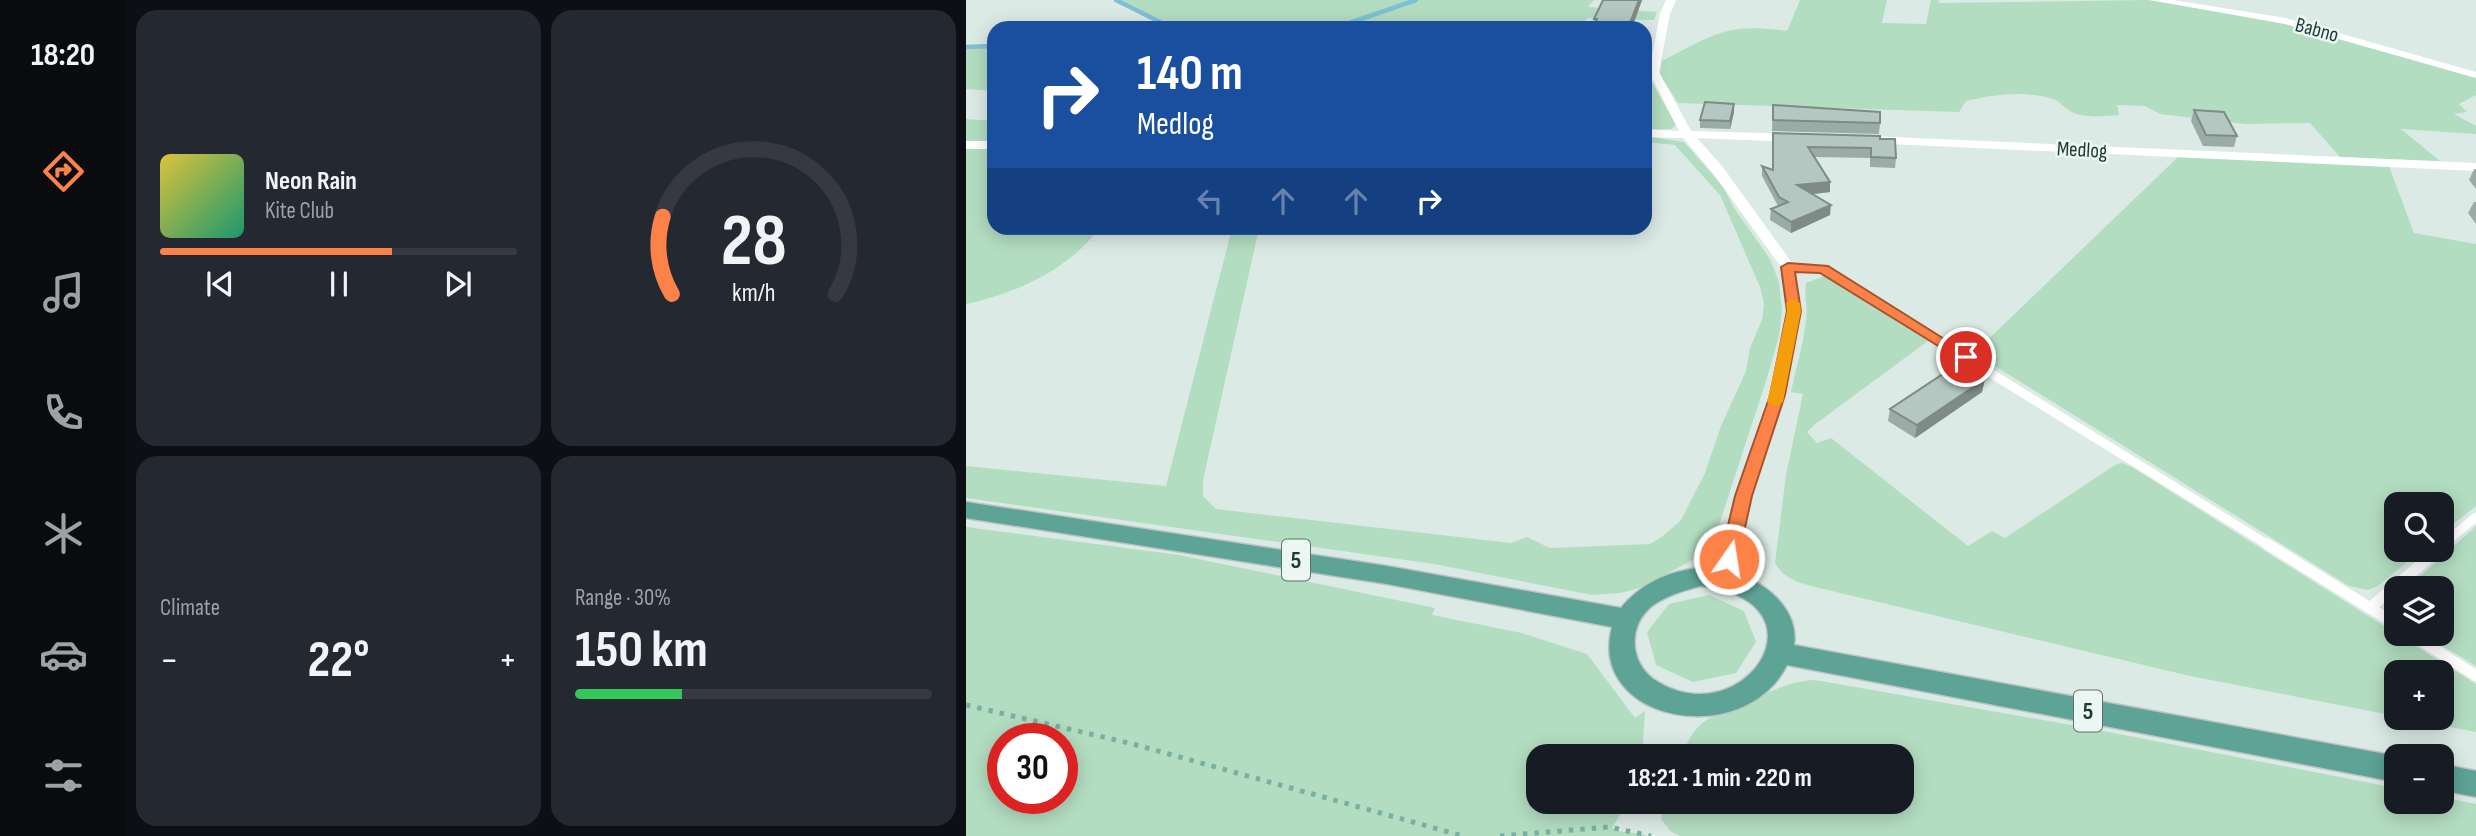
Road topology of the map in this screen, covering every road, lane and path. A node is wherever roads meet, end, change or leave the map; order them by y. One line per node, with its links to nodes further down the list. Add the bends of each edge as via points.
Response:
1 (1671, 0): 5 (street, via 1654,72)
2 (2155, 0): 3 (street, Babno, via 2286,21)
3 (2476, 75)
4 (1652, 133): 5 (street)
5 (1687, 135): 6 (street); 11 (street)
6 (1811, 139)
7 (1852, 140): 10 (street, Medlog)
8 (966, 145): 9 (street)
9 (987, 145)
10 (2476, 167)
11 (1788, 267): 16 (street, via 1794,311 1782,371); 17 (lane, via 1823,269)
12 (966, 510): 19 (main road, 5, via 1387,575)
13 (2476, 517): 14 (lane)
14 (2454, 535)
15 (2423, 562): 17 (lane)
16 (1724, 580): 19 (main road, via 1683,579 1663,585 1640,600); 21 (main road, via 1757,595 1772,610 1781,630)
17 (2371, 607): 18 (lane)
18 (2384, 616)
19 (1625, 619): 21 (main road, via 1620,641 1623,660 1634,679 1663,699 1719,705 1751,691 1768,676)
20 (2430, 646): 22 (lane)
21 (1780, 653): 24 (main road, 5)
22 (2476, 676)
23 (966, 705): 27 (path, via 1133,744)
24 (2384, 767)
25 (2454, 780): 26 (main road)
26 (2476, 784)
27 (1463, 836)
28 (1500, 836): 29 (path, via 1609,827)
29 (1651, 836)

